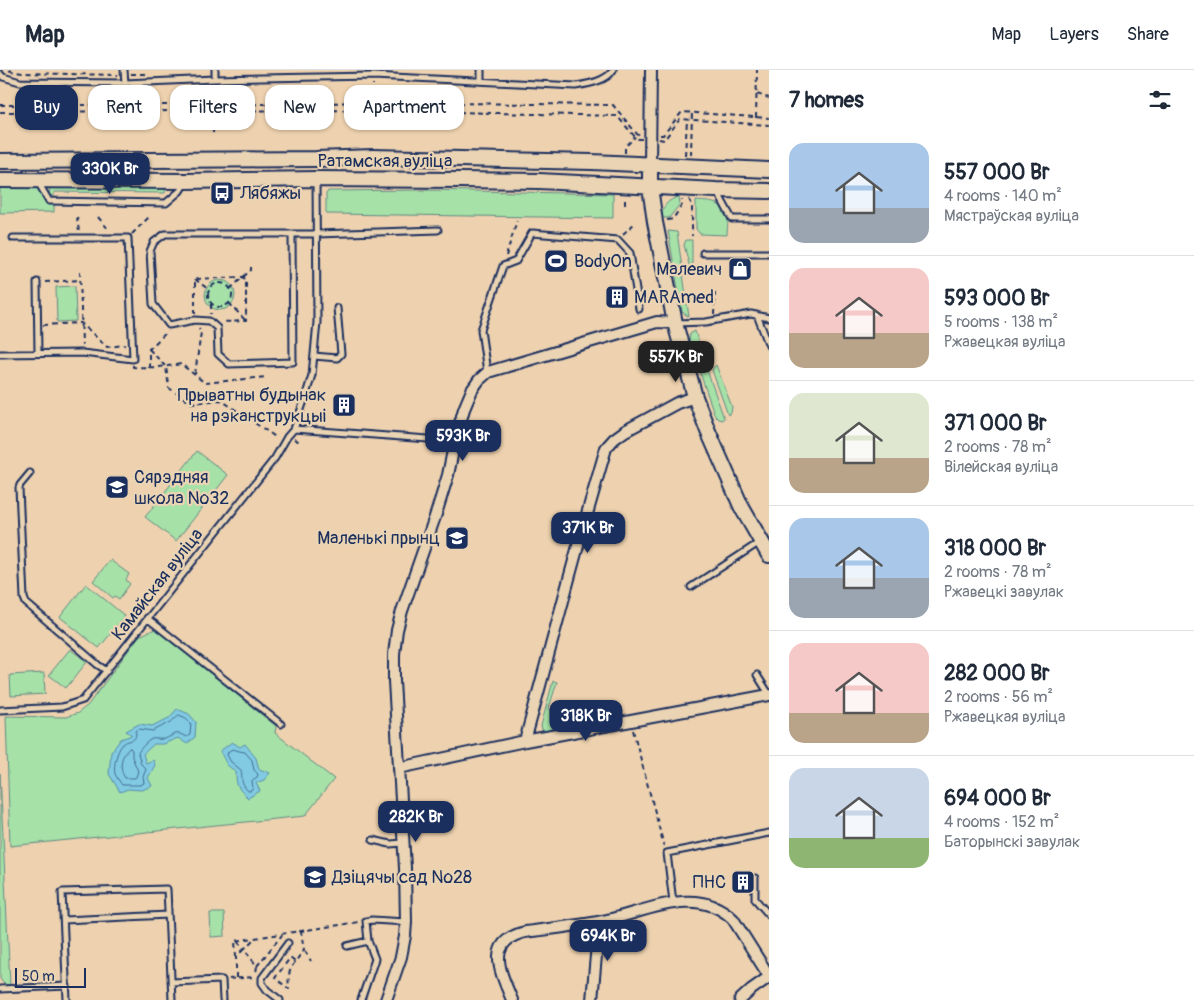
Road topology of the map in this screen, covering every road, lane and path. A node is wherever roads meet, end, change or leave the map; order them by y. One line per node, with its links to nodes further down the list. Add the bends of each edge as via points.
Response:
1 (9, 70): 8 (path, via 22,73)
2 (215, 70): 12 (lane)
3 (376, 70): 11 (lane)
4 (481, 70): 13 (lane)
5 (613, 70): 13 (lane, via 595,82 576,86)
6 (651, 70): 36 (street)
7 (757, 70): 17 (path)
8 (124, 72): 10 (path); 14 (lane)
9 (0, 74): 14 (lane, via 20,82)
10 (152, 74)
11 (373, 76): 12 (lane); 13 (lane); 16 (path)
12 (215, 79): 14 (lane); 15 (path)
13 (481, 81)
14 (125, 83)
15 (215, 85)
16 (373, 85)
17 (757, 94): 18 (path); 30 (path)
18 (769, 98)
19 (344, 103): 21 (path)
20 (0, 104): 23 (path)
21 (255, 104)
22 (464, 104): 36 (path, via 613,106 638,136)
23 (170, 105)
24 (344, 110): 25 (path)
25 (255, 111)
26 (0, 112): 27 (path)
27 (170, 112)
28 (464, 112): 35 (path, via 617,116)
29 (692, 112): 30 (path); 33 (path); 36 (path, via 682,112 663,135)
30 (756, 118): 31 (path)
31 (769, 118)
32 (687, 120): 33 (path); 36 (path, via 680,119 664,140); 38 (path)
33 (692, 120): 34 (path); 39 (path)
34 (769, 125)
35 (635, 137): 36 (path); 37 (path)
36 (650, 139): 41 (street)
37 (625, 150)
38 (685, 155)
39 (691, 155)
40 (0, 161): 41 (main road, Ратамская вуліца, via 373,158)
41 (650, 164): 42 (main road, Ратамская вуліца); 47 (main road)
42 (769, 170)
43 (316, 179): 46 (main road, Ратамская вуліца); 47 (main road, Ратамская вуліца, via 539,181); 60 (lane, Камайская вуліца)
44 (0, 180): 45 (main road, Ратамская вуліца)
45 (36, 180): 46 (main road, Ратамская вуліца); 46 (lane, via 49,201 166,203)
46 (186, 181)
47 (650, 187): 48 (main road, Ратамская вуліца); 56 (main road)
48 (716, 190): 49 (main road, Ратамская вуліца); 54 (lane, via 732,219)
49 (769, 191)
50 (625, 193): 53 (path)
51 (682, 197): 56 (path, via 682,206 673,218)
52 (688, 197): 61 (path, via 692,205)
53 (624, 205)
54 (769, 219)
55 (517, 220): 66 (path)
56 (655, 222): 87 (main road)
57 (635, 223): 63 (path)
58 (438, 230): 60 (lane)
59 (292, 234): 60 (lane); 89 (lane, via 165,234 154,242 150,251 153,304); 90 (lane, via 293,362 229,364 218,354)
60 (317, 234): 97 (lane, Камайская вуліца)
61 (692, 236)
62 (13, 238): 98 (lane, via 128,238)
63 (618, 240): 66 (lane, via 532,233 516,262); 79 (lane, via 630,253)
64 (703, 253): 65 (lane)
65 (769, 253)
66 (503, 266): 101 (lane, via 481,330)
67 (251, 267): 69 (path)
68 (80, 271): 71 (path)
69 (243, 277): 70 (path); 73 (path); 83 (path, via 246,280)
70 (195, 279): 74 (path); 82 (path)
71 (80, 280): 72 (path); 85 (path)
72 (37, 282): 88 (lane)
73 (230, 288): 74 (path, via 218,283); 77 (path, via 232,299)
74 (209, 290): 76 (path)
75 (715, 290): 84 (path)
76 (211, 303): 77 (path, via 219,308); 86 (path, via 211,314)
77 (229, 303): 83 (path)
78 (337, 308): 97 (lane, via 341,354 337,358)
79 (639, 310)
80 (757, 315): 81 (lane); 84 (lane); 92 (lane)
81 (769, 318)
82 (195, 320): 89 (lane); 90 (lane, via 209,320); 102 (path, via 201,332)
83 (246, 321): 86 (path)
84 (714, 321): 87 (lane)
85 (82, 322): 88 (path); 91 (path, via 107,347); 95 (path)
86 (220, 322): 90 (path)
87 (675, 323): 101 (street, via 657,322); 104 (main road)
88 (38, 325): 94 (lane)
89 (169, 325): 93 (path, via 167,332)
90 (217, 328)
91 (125, 346)
92 (769, 346)
93 (149, 349): 99 (path); 100 (path)
94 (38, 353): 95 (lane); 96 (lane)
95 (82, 353): 98 (lane)
96 (0, 354)
97 (314, 356): 105 (lane, Камайская вуліца, via 312,375)
98 (133, 359): 100 (path, via 133,367)
99 (166, 367): 100 (path); 102 (path, via 181,364); 106 (path, via 169,388 191,403 222,400)
100 (149, 368)
101 (488, 372): 107 (street, via 472,390)
102 (195, 374): 103 (path, via 205,383)
103 (266, 377)
104 (695, 397): 109 (main road, via 741,506); 119 (street, via 625,431 606,448)
105 (294, 429): 107 (lane); 112 (lane, Камайская вуліца, via 276,458)
106 (277, 438)
107 (455, 441): 120 (street, via 448,475 397,630 394,681)
108 (30, 473): 113 (lane, via 19,488 24,598)
109 (761, 541): 110 (main road); 111 (lane)
110 (769, 555)
111 (691, 587)
112 (147, 618): 113 (lane, Камайская вуліца); 118 (lane)
113 (107, 671): 116 (lane, Камайская вуліца, via 83,700 62,707)
114 (757, 675): 115 (lane)
115 (769, 695): 117 (street)
116 (0, 710)
117 (630, 721): 119 (street); 124 (path)
118 (281, 724)
119 (525, 741): 120 (street)
120 (399, 768): 123 (street)
121 (769, 833): 124 (lane)
122 (373, 840): 123 (lane)
123 (403, 844): 131 (street)
124 (667, 853): 126 (lane)
125 (755, 878): 128 (lane, via 755,899)
126 (673, 902): 132 (street); 146 (street, via 705,903 726,911 734,918)
127 (168, 915): 129 (lane); 129 (lane, via 167,889 62,892); 149 (lane)
128 (769, 915)
129 (64, 920): 150 (lane)
130 (366, 921): 131 (lane); 133 (path); 137 (lane)
131 (406, 922): 157 (street, via 401,957)
132 (599, 922): 158 (street, via 525,932 503,943 499,964); 159 (street)
133 (301, 932): 134 (path); 141 (path)
134 (282, 934): 135 (path); 145 (path)
135 (255, 938): 136 (path); 140 (path)
136 (237, 941): 140 (path); 142 (path)
137 (368, 941): 139 (lane); 156 (lane, via 375,959)
138 (288, 943): 155 (lane, via 262,978 267,990)
139 (347, 946)
140 (244, 949): 142 (path); 145 (path)
141 (304, 950): 143 (path); 144 (path)
142 (236, 957): 147 (path)
143 (312, 961)
144 (295, 962): 144 (path, via 290,958 275,978 289,988 288,977)
145 (257, 966): 147 (path, via 256,976)
146 (769, 976): 160 (street)
147 (236, 978): 148 (path)
148 (222, 980): 149 (lane); 154 (lane)
149 (171, 982): 153 (lane)
150 (66, 986): 151 (lane); 152 (lane)
151 (0, 989)
152 (67, 1000)
153 (172, 1000)
154 (223, 1000)
155 (280, 1000)
156 (361, 1000)
157 (386, 1000)
158 (512, 1000)
159 (592, 1000)
160 (740, 1000)

